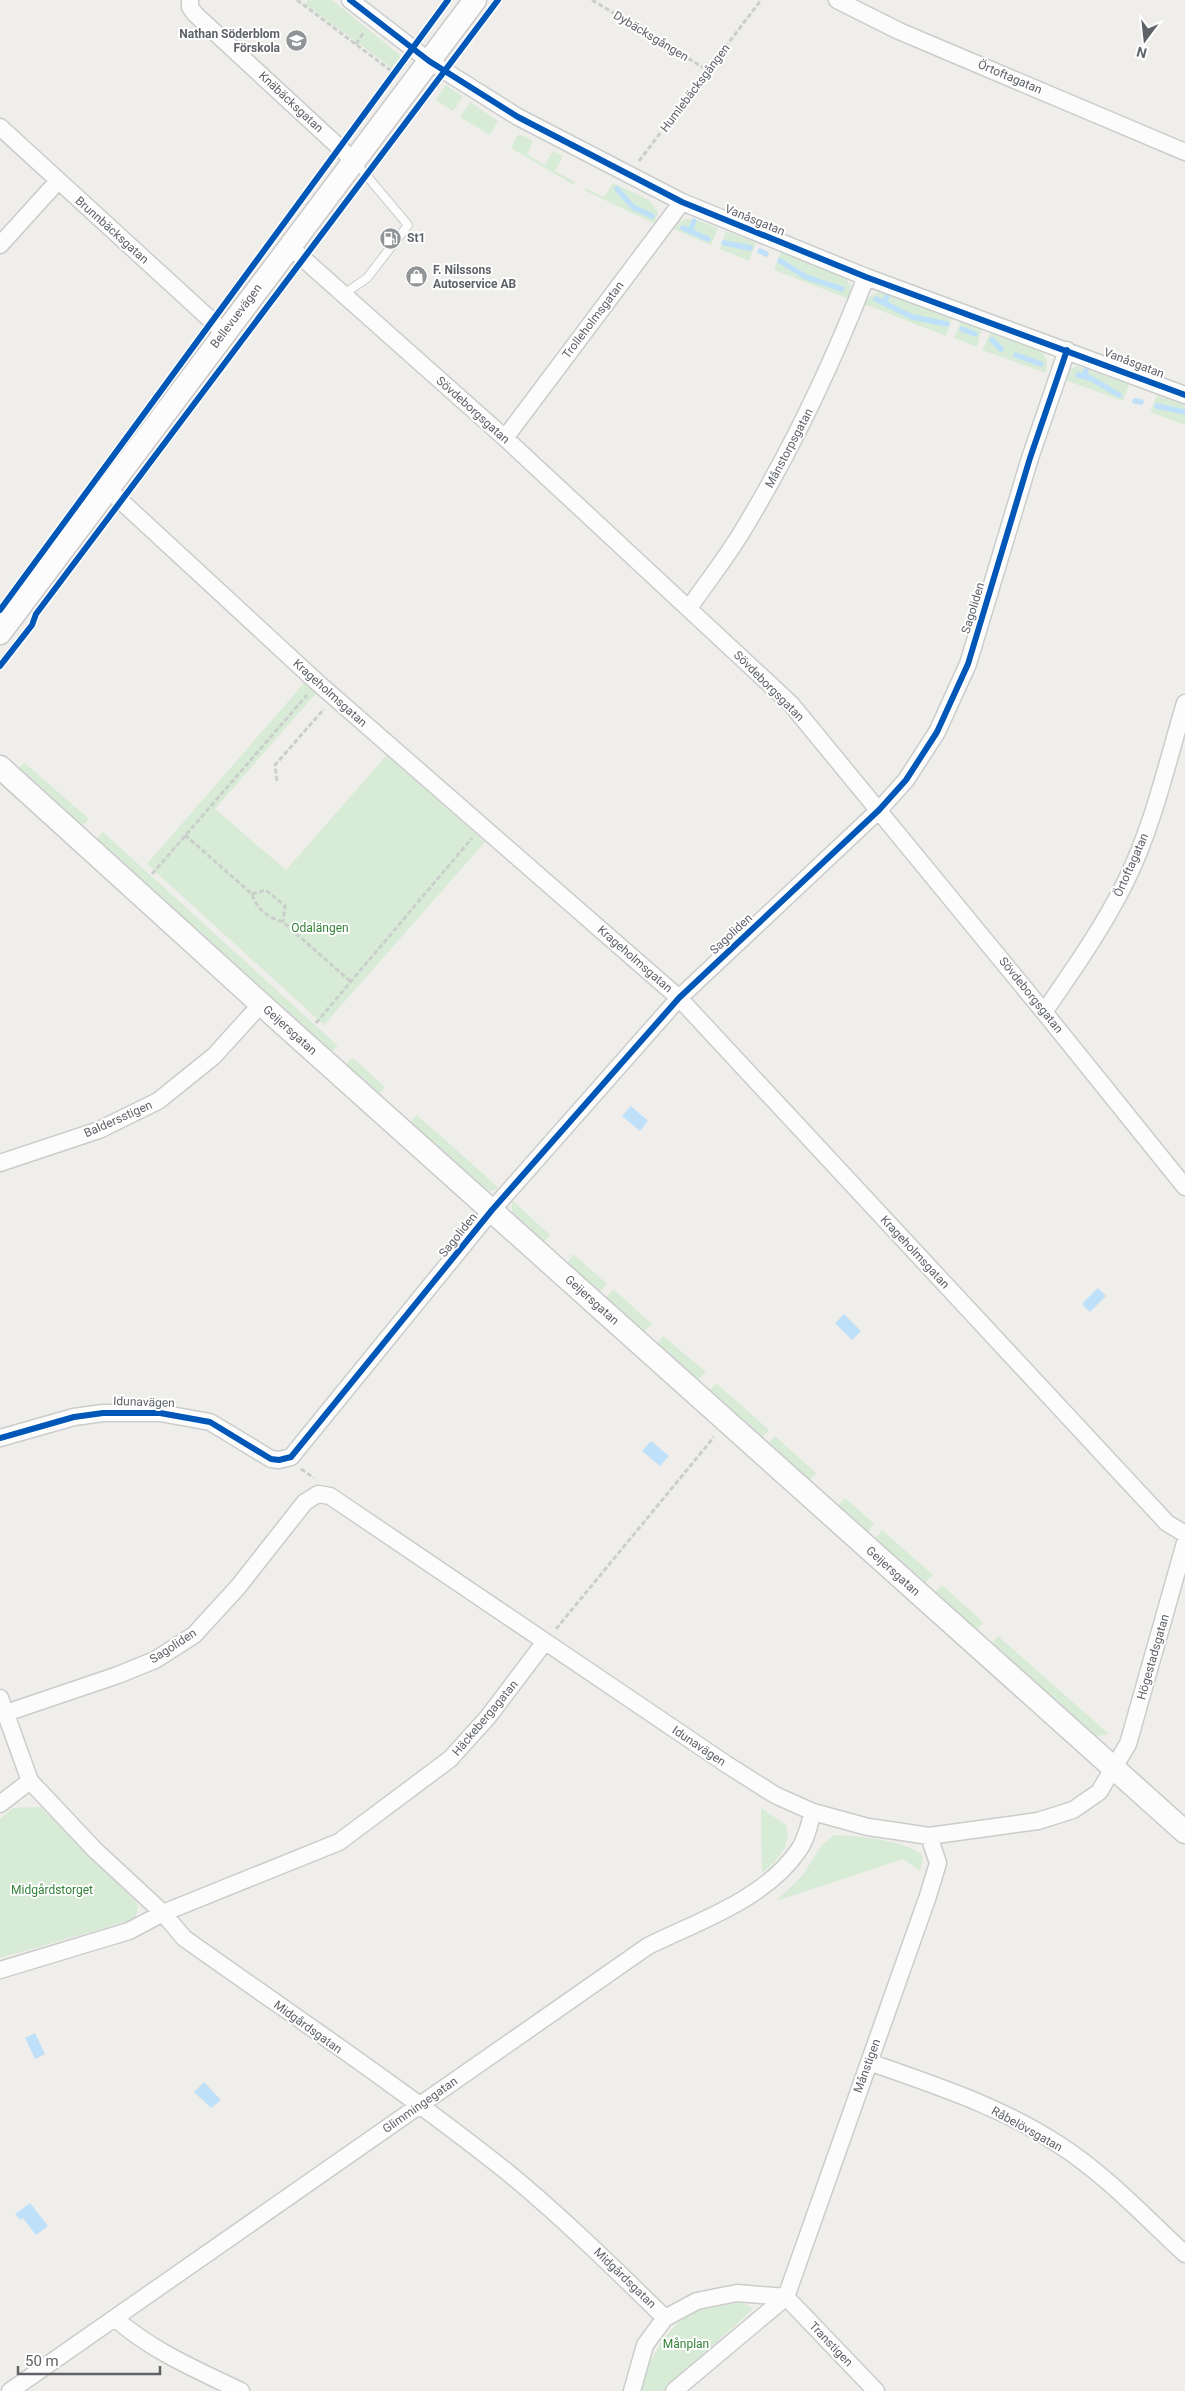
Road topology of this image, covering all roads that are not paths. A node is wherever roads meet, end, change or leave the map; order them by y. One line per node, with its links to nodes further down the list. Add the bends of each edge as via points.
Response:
1 (190, 0): 8 (street, Knäbäcksgatan, via 195,14)
2 (350, 0): 5 (street, Vanåsgatan)
3 (475, 0): 5 (street, Bellevuevägen)
4 (837, 0): 7 (street, Örtoftagatan, via 899,31)
5 (420, 54): 8 (street, Bellevuevägen, via 397,80); 10 (street, Vanåsgatan, via 518,117)
6 (0, 127): 9 (street, Brunnbäcksgatan)
7 (1185, 152)
8 (354, 161): 12 (street, Bellevuevägen); 14 (lane, via 408,225 367,278)
9 (58, 181): 11 (street); 15 (street, Brunnbäcksgatan)
10 (682, 202): 13 (street, Vanåsgatan); 18 (street, Trolleholmsgatan)
11 (0, 245)
12 (289, 246): 14 (street, Sövdeborgsgatan); 15 (street, Bellevuevägen)
13 (866, 277): 16 (street, Vanåsgatan); 20 (street, Månstorpsgatan, via 821,387 786,456 742,532)
14 (344, 294): 18 (street, Sövdeborgsgatan)
15 (224, 332): 19 (street, Bellevuevägen)
16 (1067, 350): 17 (street, Vanåsgatan); 24 (street, Sagoliden, via 1030,458 968,664 937,732 906,780)
17 (1185, 395)
18 (505, 438): 20 (street, Sövdeborgsgatan)
19 (108, 489): 21 (street, Bellevuevägen); 25 (street, Krageholmsgatan, via 318,683)
20 (689, 608): 24 (street, Sövdeborgsgatan, via 791,704)
21 (0, 633)
22 (1185, 703): 27 (street, Örtoftagatan, via 1146,832 1125,882 1097,935)
23 (0, 767): 26 (street, Geijersgatan)
24 (879, 810): 25 (street, Sagoliden); 27 (street, Sövdeborgsgatan)
25 (679, 998): 30 (street, Sagoliden); 34 (street, Krageholmsgatan, via 1167,1523)
26 (261, 1004): 28 (street, Baldersstigen, via 214,1056 158,1101 99,1130); 30 (street, Geijersgatan)
27 (1044, 1012): 29 (street, Sövdeborgsgatan)
28 (0, 1163)
29 (1185, 1187)
30 (492, 1210): 32 (street, Sagoliden, via 291,1457); 38 (street, Geijersgatan)
31 (0, 1438): 32 (street, Idunavägen, via 74,1417 133,1411 160,1412 210,1422 271,1459)
32 (279, 1460)
33 (318, 1494): 36 (street, Idunavägen, via 330,1496); 37 (street, Sagoliden, via 305,1502 238,1587 194,1635 140,1666)
34 (1185, 1534)
35 (1185, 1543): 38 (street, Högestadsgatan, via 1128,1744)
36 (544, 1643): 41 (street, Idunavägen, via 726,1764 775,1794); 44 (street, Häckebergagatan, via 488,1717 450,1759 340,1842)
37 (3, 1706): 39 (street, Midgårdsgatan)
38 (1114, 1768): 42 (street, Geijersgatan); 43 (street, Idunavägen, via 1099,1792 1073,1810 1038,1821)
39 (30, 1781): 40 (street); 44 (street, Midgårdsgatan, via 95,1850)
40 (0, 1804)
41 (813, 1812): 43 (street, Idunavägen, via 868,1827); 47 (street, Glimmingegatan, via 800,1850 779,1875 754,1894 648,1946)
42 (1185, 1832)
43 (929, 1836): 46 (street, Månstigen, via 938,1862)
44 (163, 1913): 45 (street, via 129,1931); 47 (street, Midgårdsgatan, via 184,1938)
45 (0, 1970)
46 (869, 2062): 48 (street, Råbelövsgatan, via 950,2090 1012,2118 1058,2144 1105,2179); 49 (street, Månstigen)
47 (418, 2105): 50 (street, Glimmingegatan); 51 (street, Midgårdsgatan, via 506,2172 588,2242)
48 (1185, 2254)
49 (786, 2297): 51 (street, via 736,2293 696,2300); 55 (street); 56 (street, Transtigen)
50 (115, 2318): 52 (street, Glimmingegatan); 53 (street, via 159,2349)
51 (664, 2318): 54 (street, via 645,2345)
52 (10, 2391)
53 (241, 2391)
54 (632, 2391)
55 (674, 2391)
56 (876, 2391)

